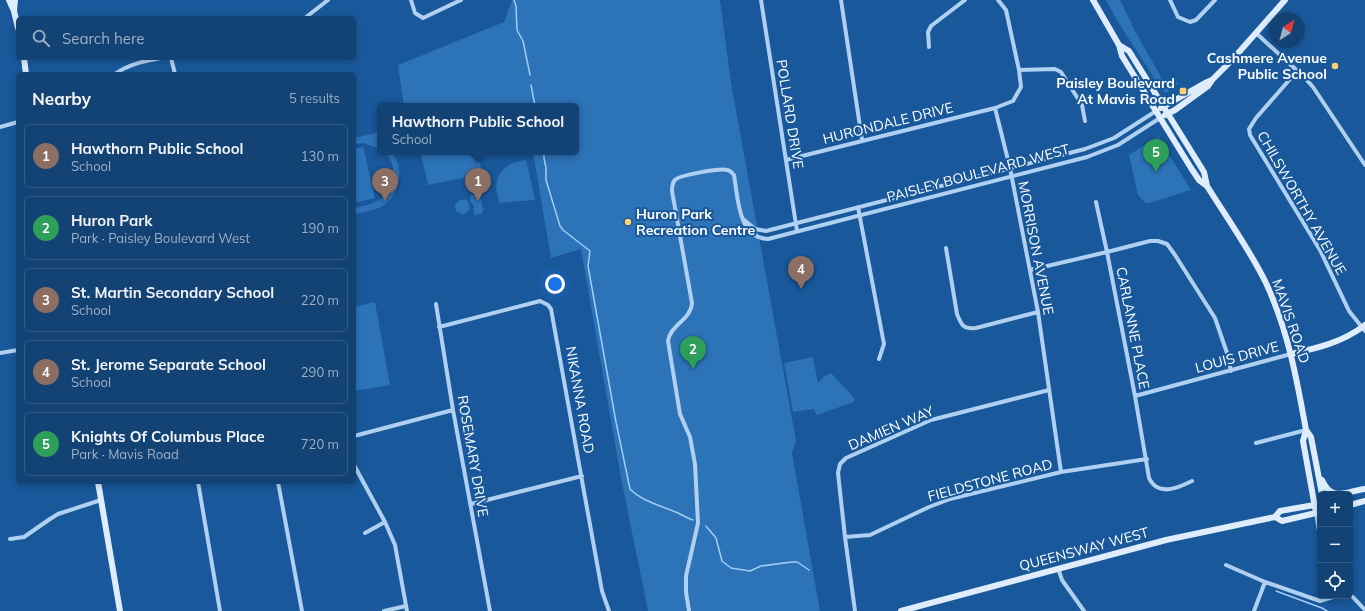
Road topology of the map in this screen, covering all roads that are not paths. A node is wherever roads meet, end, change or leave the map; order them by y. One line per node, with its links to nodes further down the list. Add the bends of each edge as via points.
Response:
1 (9, 0): 14 (street)
2 (15, 0): 14 (street)
3 (328, 0): 15 (street)
4 (412, 0): 5 (street, via 415,13 423,18)
5 (461, 0)
6 (761, 0): 38 (street, POLLARD DRIVE)
7 (841, 0): 37 (street)
8 (965, 0): 19 (street, via 931,26 928,32)
9 (998, 0): 23 (street, via 1006,10)
10 (1093, 0): 18 (street, MAVIS ROAD)
11 (1170, 0): 12 (street, via 1178,17 1190,22 1196,20)
12 (1215, 0)
13 (1285, 0): 17 (street, PAISLEY BOULEVARD WEST)
14 (14, 11): 16 (street)
15 (308, 16)
16 (16, 20)
17 (1256, 33): 24 (street); 28 (street, PAISLEY BOULEVARD WEST)
18 (1119, 45): 29 (street, MAVIS ROAD, via 1129,51); 31 (street, MAVIS ROAD, via 1122,56)
19 (929, 47)
20 (24, 60): 25 (street)
21 (152, 60): 26 (street, via 122,68)
22 (172, 60): 27 (street)
23 (1019, 70): 30 (street, via 1021,87 1013,101); 34 (street, via 1055,68 1082,105)
24 (1298, 71): 39 (street, via 1313,87); 55 (street, CHILSWORTHY AVENUE, via 1256,118 1249,129 1250,135 1320,250 1349,311)
25 (26, 72)
26 (117, 72)
27 (174, 72)
28 (1212, 80): 29 (street, PAISLEY BOULEVARD WEST); 32 (street, PAISLEY BOULEVARD WEST, via 1196,96)
29 (1164, 107): 31 (street, PAISLEY BOULEVARD WEST); 32 (street, MAVIS ROAD)
30 (995, 108): 37 (street, HURONDALE DRIVE); 40 (street, MORRISON AVENUE)
31 (1156, 111): 33 (street, MAVIS ROAD); 40 (street, PAISLEY BOULEVARD WEST, via 1097,145)
32 (1168, 114): 33 (street, PAISLEY BOULEVARD WEST); 42 (street, MAVIS ROAD, via 1204,172)
33 (1160, 118): 41 (street, PAISLEY BOULEVARD WEST, via 1108,149 1087,157); 42 (street, MAVIS ROAD, via 1199,180)
34 (1085, 121)
35 (16, 123): 36 (street)
36 (0, 127)
37 (862, 140): 38 (street, HURONDALE DRIVE)
38 (786, 160): 47 (street, POLLARD DRIVE)
39 (1365, 165)
40 (1010, 168): 41 (street, MORRISON AVENUE); 44 (street, PAISLEY BOULEVARD WEST)
41 (1012, 176): 45 (street, PAISLEY BOULEVARD WEST); 51 (street, MORRISON AVENUE)
42 (1207, 186): 58 (street, MAVIS ROAD, via 1257,265)
43 (1096, 202): 50 (street, CARLANNE PLACE)
44 (858, 207): 45 (street); 47 (street, PAISLEY BOULEVARD WEST)
45 (860, 216): 48 (street, PAISLEY BOULEVARD WEST); 59 (street, via 884,344)
46 (742, 218): 47 (street, PAISLEY BOULEVARD WEST, via 755,229 762,231); 48 (street, PAISLEY BOULEVARD WEST, via 748,230 760,238 770,239); 104 (street, PAISLEY BOULEVARD WEST, via 734,175 727,170 682,176 672,184 692,303 691,311 670,334 668,341 680,414 690,437 695,464 698,523 686,576)
47 (795, 223): 48 (street, POLLARD DRIVE)
48 (797, 231)
49 (946, 248): 53 (street, via 961,324 967,328 976,328)
50 (1107, 252): 51 (street); 60 (street, via 1150,241 1167,244 1214,318); 62 (street, CARLANNE PLACE)
51 (1030, 270): 53 (street, MORRISON AVENUE)
52 (436, 304): 54 (street, ROSEMARY DRIVE)
53 (1038, 312): 61 (street, MORRISON AVENUE)
54 (439, 327): 63 (street, ROSEMARY DRIVE); 71 (street, NIKANNA ROAD, via 540,301 551,308)
55 (1364, 328): 58 (street, LOUIS DRIVE, via 1330,345)
56 (16, 350): 57 (street)
57 (0, 353)
58 (1291, 354): 60 (street, LOUIS DRIVE); 64 (street, MAVIS ROAD)
59 (879, 359)
60 (1231, 371): 62 (street, LOUIS DRIVE)
61 (1049, 390): 70 (street, MORRISON AVENUE); 89 (street, DAMIEN WAY, via 931,420 846,458 840,464 838,473)
62 (1135, 396): 67 (street, CARLANNE PLACE)
63 (453, 410): 65 (street); 82 (street, ROSEMARY DRIVE)
64 (1306, 430): 66 (street); 68 (street, MAVIS ROAD, via 1311,437); 83 (street, MAVIS ROAD, via 1303,441)
65 (356, 435)
66 (1256, 443)
67 (1147, 459): 70 (street, FIELDSTONE ROAD); 72 (street, CARLANNE PLACE, via 1149,478 1156,488 1176,489)
68 (1318, 469): 76 (street, via 1327,490 1333,494); 77 (street, MAVIS ROAD)
69 (356, 470): 87 (street)
70 (1061, 472): 89 (street, FIELDSTONE ROAD, via 950,499 870,535)
71 (582, 476): 82 (street); 103 (street, NIKANNA ROAD, via 602,592)
72 (1192, 481)
73 (98, 484): 80 (street)
74 (198, 484): 99 (street)
75 (278, 484): 100 (street)
76 (1365, 489)
77 (1322, 491)
78 (1365, 493): 79 (street)
79 (1353, 495)
80 (101, 500): 90 (street, via 58,514 24,537); 98 (street)
81 (1365, 501): 84 (street)
82 (471, 504): 102 (street, ROSEMARY DRIVE)
83 (1317, 504): 86 (street, QUEENSWAY WEST, via 1280,511)
84 (1353, 504)
85 (1317, 512): 86 (street, QUEENSWAY WEST, via 1282,521)
86 (1275, 517): 92 (street, QUEENSWAY WEST, via 1166,540)
87 (385, 522): 88 (street); 96 (street, via 395,545)
88 (366, 533)
89 (845, 537): 105 (street, DAMIEN WAY)
90 (10, 539)
91 (1226, 565): 93 (street)
92 (1058, 568): 106 (street, QUEENSWAY WEST); 107 (street, via 1062,580)
93 (1265, 582): 95 (street, via 1320,601); 108 (street)
94 (1353, 597): 97 (street)
95 (1326, 599)
96 (406, 608): 101 (street)
97 (1365, 610)
98 (120, 611)
99 (220, 611)
100 (302, 611)
101 (384, 611)
102 (490, 611)
103 (609, 611)
104 (689, 611)
105 (855, 611)
106 (901, 611)
107 (1084, 611)
108 (1254, 611)

